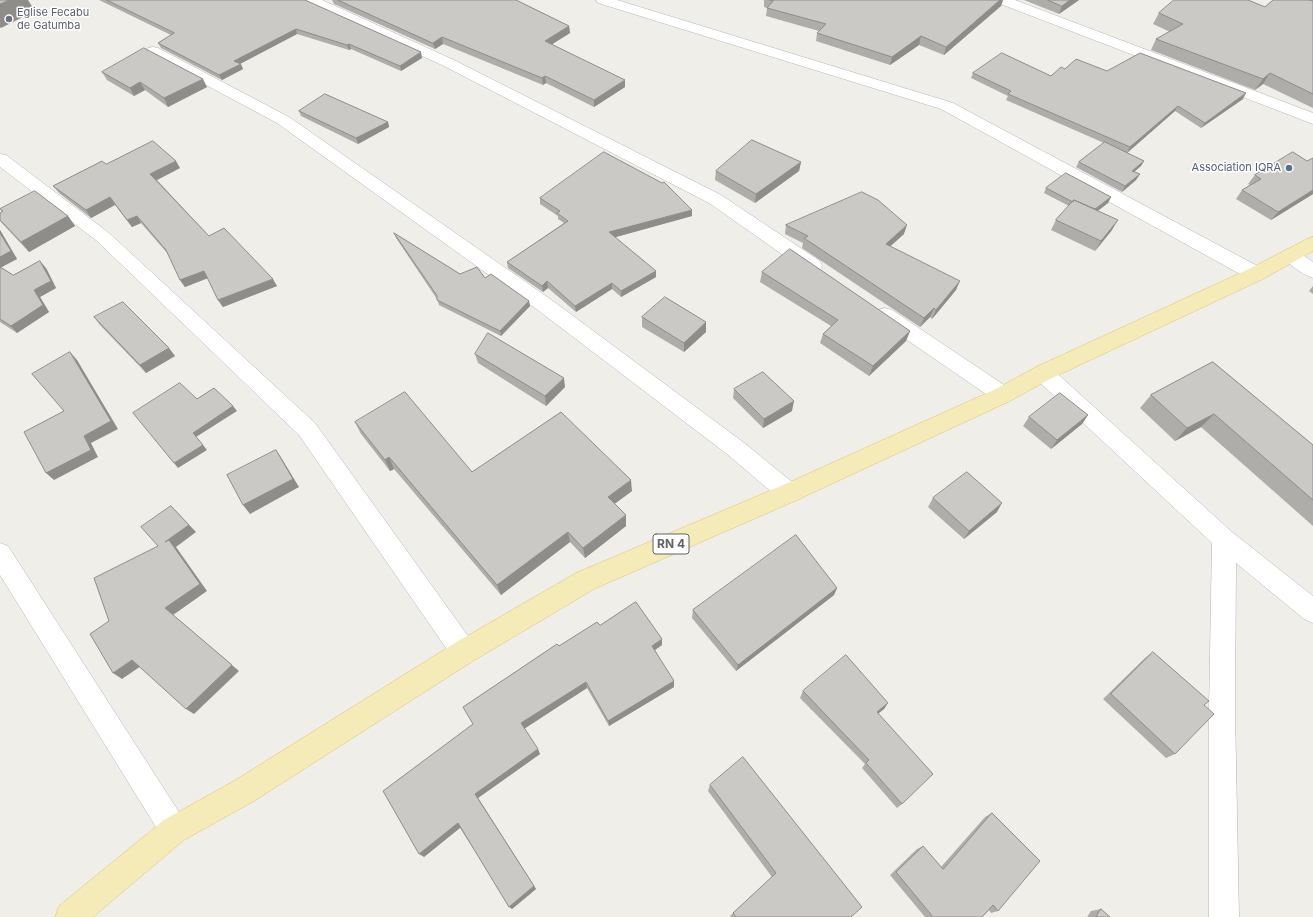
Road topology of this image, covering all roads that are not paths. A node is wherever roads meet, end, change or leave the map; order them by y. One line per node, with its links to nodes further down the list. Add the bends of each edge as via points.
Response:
1 (311, 0): 10 (street, via 449,63 715,198)
2 (603, 0): 11 (street, via 947,106)
3 (1003, 0): 5 (street)
4 (153, 50): 15 (street, via 283,120 546,306 735,448)
5 (1313, 119)
6 (0, 158): 19 (street, via 103,237 307,429)
7 (1313, 243): 8 (main road, RN 4)
8 (1290, 255): 9 (street); 11 (main road, RN 4)
9 (1313, 271)
10 (826, 274)
11 (1256, 274): 13 (main road, RN 4)
12 (872, 306): 14 (street)
13 (1043, 374): 14 (main road, RN 4); 16 (street)
14 (1003, 395): 15 (main road, RN 4)
15 (789, 493): 19 (main road, RN 4, via 586,581)
16 (1224, 540): 18 (street); 22 (street)
17 (0, 554): 20 (street)
18 (1313, 611)
19 (464, 652): 20 (main road, RN 4, via 244,791)
20 (174, 830): 21 (main road, RN 4)
21 (70, 917)
22 (1224, 917)

